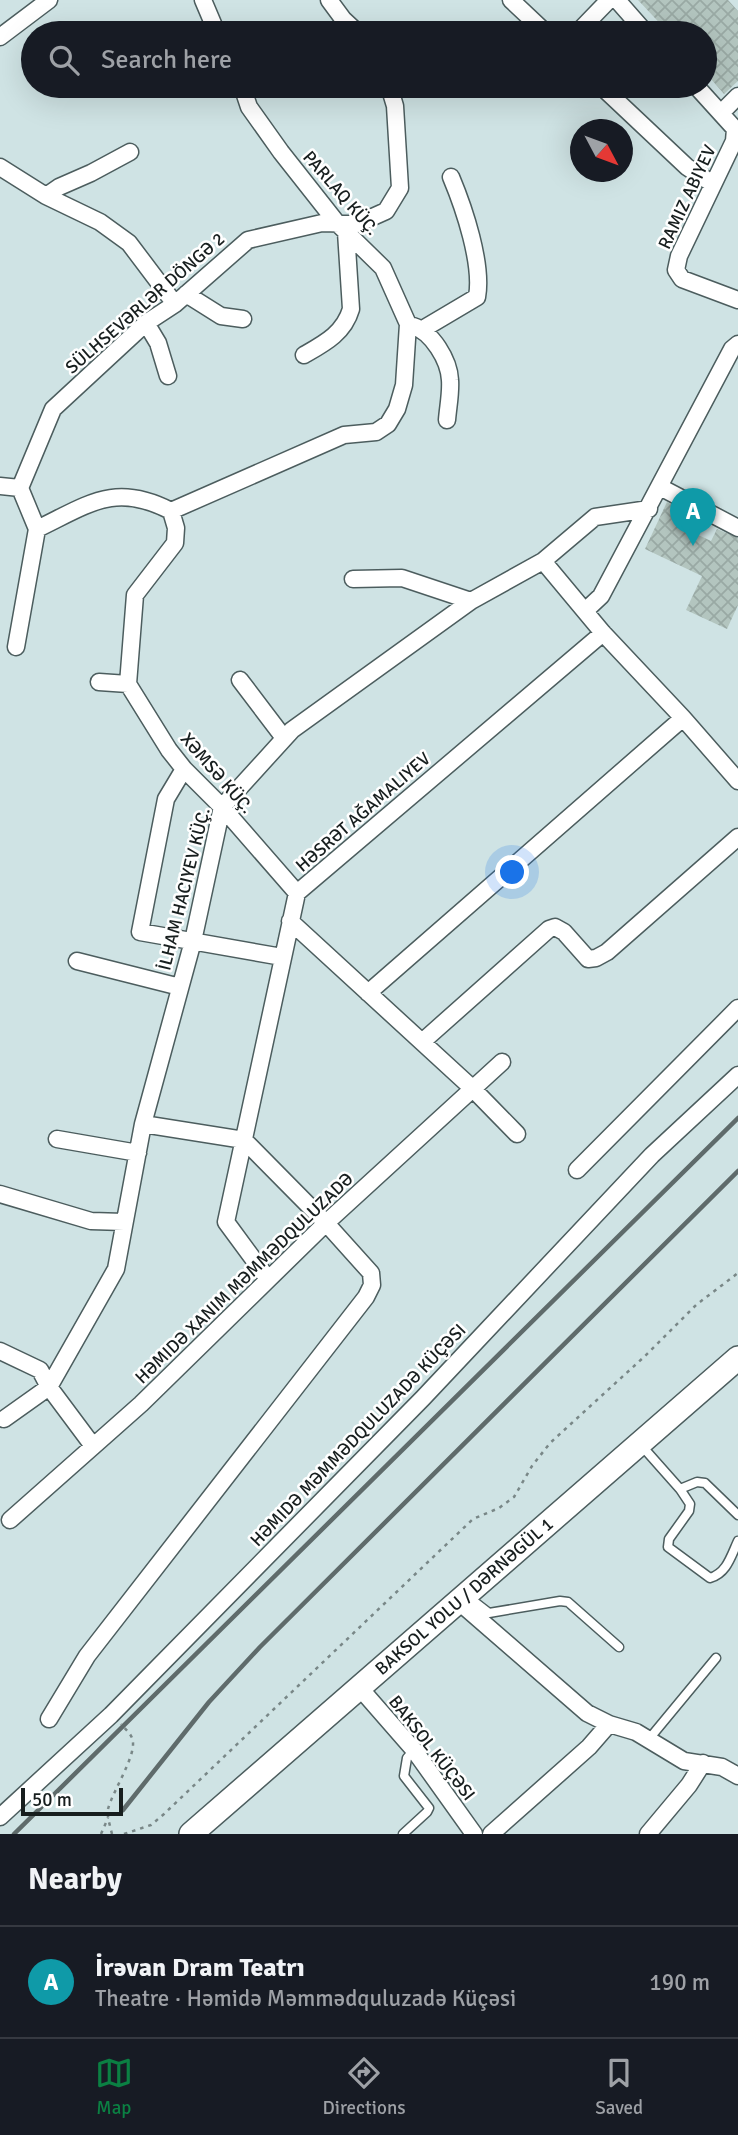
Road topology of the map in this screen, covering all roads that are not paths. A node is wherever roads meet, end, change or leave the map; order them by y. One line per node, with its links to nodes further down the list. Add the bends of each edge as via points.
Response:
1 (48, 0): 9 (street)
2 (203, 0): 10 (street)
3 (329, 0): 11 (street)
4 (511, 0): 12 (street)
5 (609, 0): 13 (street)
6 (617, 0): 14 (street)
7 (0, 16): 15 (street)
8 (21, 21): 15 (street)
9 (21, 21)
10 (212, 21)
11 (345, 21)
12 (533, 21)
13 (589, 21)
14 (635, 21)
15 (5, 34)
16 (738, 96): 21 (street)
17 (246, 98): 27 (street, PARLAQ KÜÇ., via 281,152)
18 (392, 98): 27 (street, SÜLHSEVƏRLƏR DÖNGƏ 2, via 400,188 386,211)
19 (614, 98): 25 (street, via 687,167)
20 (708, 98): 21 (street)
21 (722, 113): 25 (street, via 735,129 734,141)
22 (130, 152): 26 (street)
23 (0, 167): 26 (street)
24 (451, 177): 32 (street, via 464,209 480,281 477,297)
25 (713, 184): 29 (street, via 676,270 682,279)
26 (46, 196): 28 (street, via 100,222 129,243)
27 (341, 228): 28 (street, SÜLHSEVƏRLƏR DÖNGƏ 2, via 322,223 248,240); 32 (street, PARLAQ KÜÇ., via 383,268); 34 (street, via 349,316 330,340)
28 (180, 299): 30 (street, via 221,316); 31 (street, SÜLHSEVƏRLƏR DÖNGƏ 2)
29 (738, 300)
30 (243, 318)
31 (146, 323): 35 (street); 38 (street, SÜLHSEVƏRLƏR DÖNGƏ 2, via 53,409)
32 (415, 327): 36 (street, via 433,340 450,378); 41 (street, PARLAQ KÜÇ., via 404,385 388,424 376,432 344,435)
33 (738, 344): 39 (street)
34 (304, 355)
35 (168, 376)
36 (447, 420)
37 (0, 486): 38 (street)
38 (20, 488): 43 (street)
39 (660, 488): 40 (street); 42 (street)
40 (649, 509): 44 (street, via 595,517); 47 (street, via 601,596)
41 (171, 512): 43 (street, via 128,496 101,499); 52 (street, via 175,543 135,595)
42 (738, 528)
43 (37, 529): 49 (street)
44 (543, 561): 46 (street); 47 (street)
45 (353, 579): 46 (street, via 402,578)
46 (471, 601): 54 (street)
47 (585, 611): 48 (street)
48 (603, 633): 53 (street); 59 (street)
49 (16, 647)
50 (240, 680): 54 (street)
51 (99, 682): 52 (street)
52 (128, 684): 55 (street, XƏMSƏ KÜÇ.)
53 (683, 718): 56 (street); 65 (street)
54 (284, 738): 57 (street)
55 (184, 769): 57 (street, XƏMSƏ KÜÇ.); 61 (street, via 166,799 140,932)
56 (738, 781)
57 (222, 807): 59 (street, XƏMSƏ KÜÇ.); 61 (street)
58 (738, 837): 67 (street, via 596,958 588,958 564,932 549,929)
59 (297, 893): 60 (street)
60 (290, 921): 62 (street); 65 (street)
61 (193, 941): 62 (street); 64 (street)
62 (282, 957): 74 (street)
63 (77, 961): 64 (street)
64 (180, 987): 71 (street)
65 (369, 993): 67 (street)
66 (738, 1008): 76 (street)
67 (422, 1042): 70 (street)
68 (502, 1062): 70 (street)
69 (738, 1074): 101 (street, HƏMIDƏ MƏMMƏDQULUZADƏ KÜÇƏSI, via 652,1155 423,1398 111,1715)
70 (472, 1088): 72 (street); 79 (street)
71 (143, 1124): 74 (street); 75 (street)
72 (517, 1134)
73 (57, 1139): 75 (street)
74 (244, 1140): 79 (street); 80 (street, via 226,1222)
75 (138, 1153): 78 (street)
76 (576, 1170)
77 (0, 1194): 78 (street, via 91,1221)
78 (124, 1222): 83 (street, via 116,1269)
79 (326, 1223): 80 (street); 95 (street, via 371,1273 366,1297 88,1656)
80 (268, 1279): 86 (street)
81 (0, 1351): 83 (street, via 40,1370)
82 (738, 1358): 85 (main road, BAKSOL YOLU / DƏRNƏGÜL 1)
83 (49, 1387): 84 (street); 86 (street)
84 (4, 1419)
85 (639, 1443): 87 (lane); 91 (main road, BAKSOL YOLU / DƏRNƏGÜL 1)
86 (93, 1446): 89 (street)
87 (680, 1489): 88 (lane, via 705,1483); 90 (lane, via 690,1504 689,1511 668,1547 710,1578 725,1569)
88 (738, 1515)
89 (10, 1520)
90 (738, 1541)
91 (461, 1597): 92 (lane, via 489,1613 568,1602); 94 (main road, BAKSOL YOLU / DƏRNƏGÜL 1); 96 (street, via 587,1713)
92 (619, 1647)
93 (716, 1658): 97 (lane)
94 (359, 1687): 98 (street, BAKSOL KÜÇƏSI); 103 (main road, BAKSOL YOLU / DƏRNƏGÜL 1)
95 (49, 1718)
96 (609, 1724): 97 (street); 106 (street)
97 (649, 1739): 99 (street, via 684,1761)
98 (414, 1750): 104 (lane, via 407,1758 404,1776 429,1808); 105 (street, BAKSOL KÜÇƏSI)
99 (703, 1763): 100 (street); 102 (street)
100 (738, 1776)
101 (0, 1817)
102 (654, 1832)
103 (191, 1834)
104 (403, 1834)
105 (474, 1834)
106 (492, 1834)

